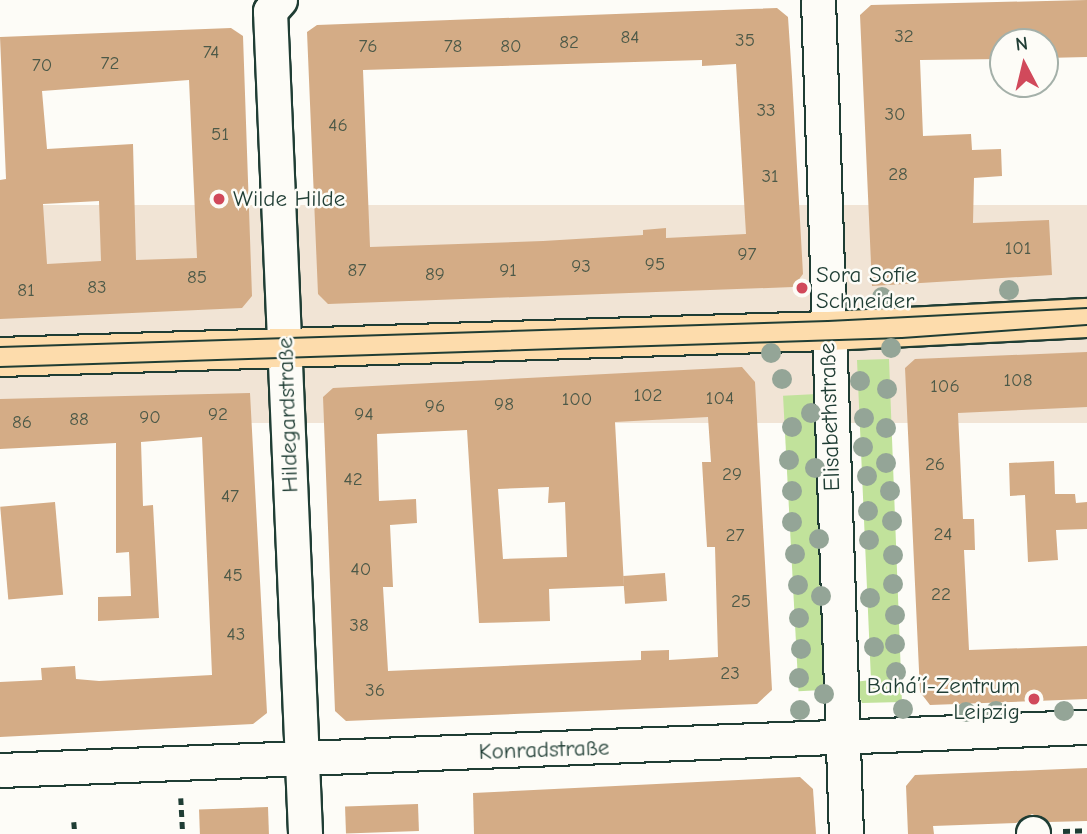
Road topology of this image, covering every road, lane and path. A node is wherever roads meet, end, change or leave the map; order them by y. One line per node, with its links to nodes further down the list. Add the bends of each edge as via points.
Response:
1 (280, 0): 5 (street, Hildegardstraße, via 270,11)
2 (818, 0): 4 (street, Elisabethstraße)
3 (1087, 318): 4 (main road)
4 (828, 331): 5 (main road); 8 (street, Elisabethstraße)
5 (285, 346): 6 (main road); 9 (street, Hildegardstraße)
6 (0, 357)
7 (1087, 727): 8 (street, Konradstraße)
8 (841, 738): 9 (street, Konradstraße); 16 (street, Elisabethstraße)
9 (303, 760): 10 (street, Konradstraße); 15 (street, Hildegardstraße)
10 (0, 770)
11 (181, 798): 14 (path)
12 (74, 822): 13 (path)
13 (75, 834)
14 (183, 834)
15 (305, 834)
16 (846, 834)

